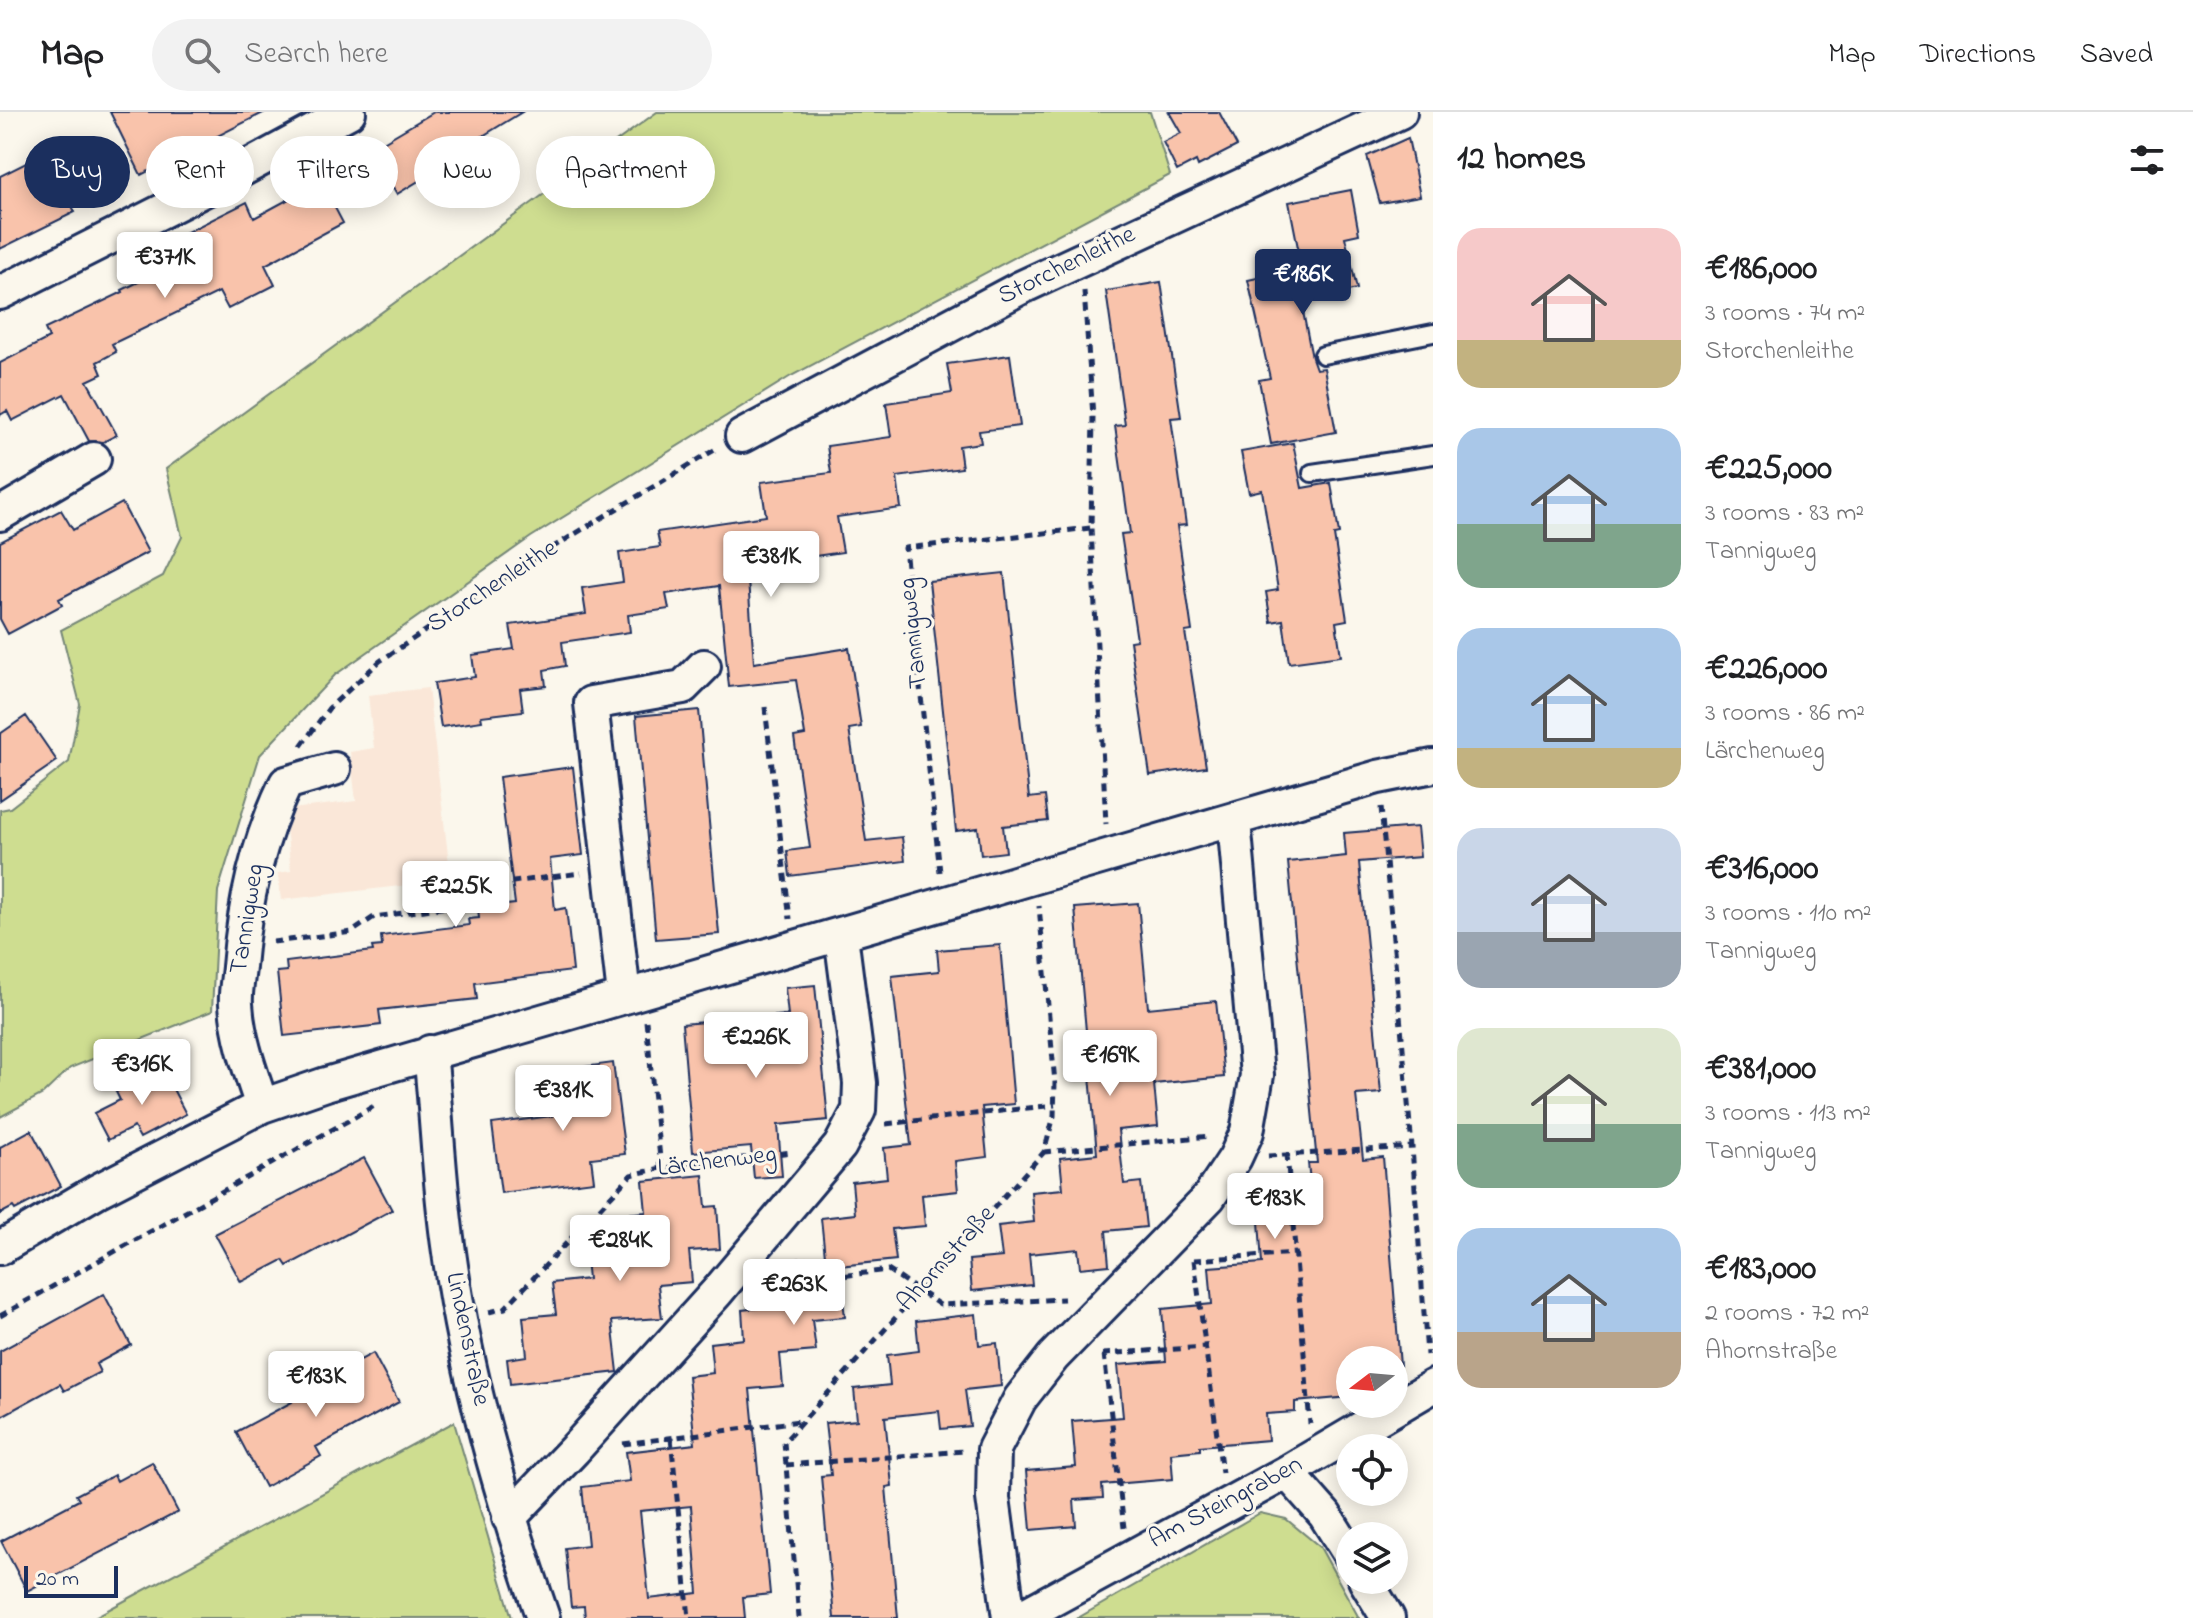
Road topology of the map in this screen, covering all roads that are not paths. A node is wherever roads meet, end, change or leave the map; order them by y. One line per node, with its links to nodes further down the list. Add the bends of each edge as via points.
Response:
1 (1400, 112): 6 (street, Storchenleithe, via 1020,288)
2 (332, 116): 3 (street, via 210,187)
3 (0, 293)
4 (1433, 333): 5 (lane)
5 (1323, 355)
6 (742, 436)
7 (1433, 455): 9 (lane)
8 (94, 459): 10 (street)
9 (1312, 473)
10 (0, 514)
11 (704, 666): 16 (street, via 683,687 591,703 610,869)
12 (1433, 766): 14 (street, via 1378,777)
13 (334, 769): 18 (street, Tannigweg, via 286,783 259,852 236,1003 246,1059)
14 (1234, 821): 15 (street); 26 (street, via 1257,1075 1241,1145 1209,1197 1053,1357 1020,1399 994,1449 993,1498)
15 (841, 935): 16 (street); 22 (street, Lärchenweg, via 860,1083 859,1110 844,1137 717,1292)
16 (634, 994): 17 (street)
17 (430, 1052): 18 (street); 22 (street, Lindenstraße, via 449,1252)
18 (262, 1106): 19 (street)
19 (0, 1248)
20 (1431, 1387): 21 (street, Am Steingraben)
21 (1300, 1464): 23 (street); 27 (street, Am Steingraben)
22 (509, 1518): 25 (street, Lindenstraße)
23 (1336, 1533)
24 (1373, 1594): 28 (street)
25 (543, 1618)
26 (1009, 1618)
27 (1019, 1618)
28 (1388, 1618)

